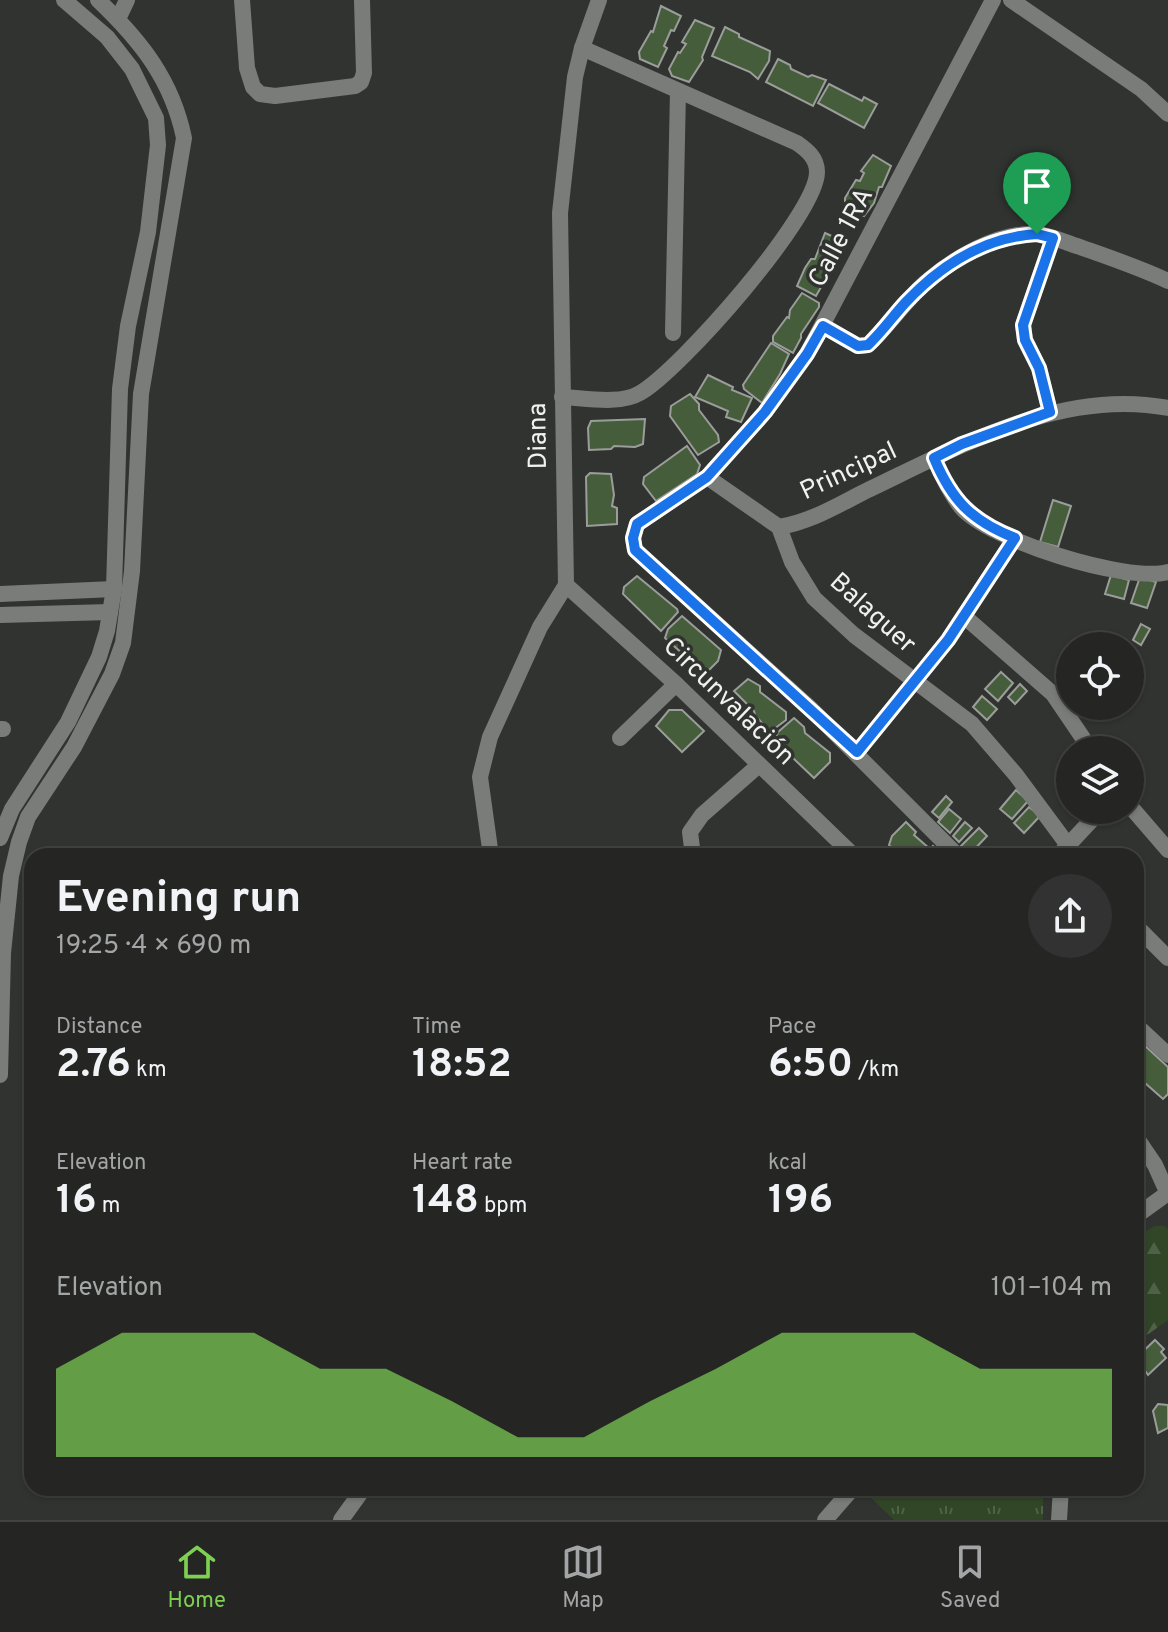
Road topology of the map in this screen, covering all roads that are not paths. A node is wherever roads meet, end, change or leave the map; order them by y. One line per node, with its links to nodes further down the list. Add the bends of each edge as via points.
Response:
1 (64, 0): 26 (street, via 107,37 132,69 156,118 148,232 120,389)
2 (98, 0): 9 (street)
3 (127, 0): 9 (street)
4 (242, 0): 5 (street, via 253,87 275,96 361,82)
5 (362, 0)
6 (599, 0): 10 (street, Diana)
7 (993, 0): 15 (street, Calle 1RA)
8 (1011, 0): 12 (street, via 1141,89)
9 (118, 19): 53 (street, via 164,78 184,138 141,394 123,643 74,747 28,817 19,842 3,953)
10 (582, 48): 11 (street); 17 (street, Diana, via 560,213)
11 (678, 91): 16 (street); 17 (street, via 797,143 815,162 814,185 730,309 650,386 626,398)
12 (1168, 114)
13 (1053, 238): 14 (street); 15 (street, via 1016,235 960,258 926,282 868,345 858,346); 19 (street, via 1023,325)
14 (1168, 281)
15 (823, 326): 21 (street, Calle 1RA, via 765,412)
16 (673, 333)
17 (562, 397): 25 (street, Diana)
18 (1168, 408): 19 (street, Principal, via 1138,402)
19 (1050, 412): 20 (street, Principal)
20 (934, 458): 22 (street, Principal, via 812,517); 23 (street, via 962,508 988,528)
21 (707, 477): 22 (street); 35 (street, Calle 1RA, via 637,524 635,550)
22 (779, 527): 31 (street, Balaguer, via 814,598)
23 (1015, 538): 24 (street, via 1029,547 1127,573); 30 (street)
24 (1168, 572)
25 (566, 585): 32 (street, Circunvalación); 41 (street, via 540,627 490,737 480,777)
26 (114, 589): 27 (street); 28 (street)
27 (0, 594)
28 (110, 612): 29 (street); 39 (street, via 99,657 68,722 12,809)
29 (0, 615)
30 (965, 617): 31 (street); 33 (street, via 1053,694)
31 (915, 682): 35 (street); 46 (street, Balaguer, via 972,724 1016,775)
32 (676, 684): 34 (street); 36 (street, Circunvalación)
33 (1082, 736)
34 (620, 738)
35 (857, 752): 45 (street)
36 (759, 765): 40 (street, Circunvalación); 42 (street, via 702,815 690,832)
37 (1144, 822): 48 (street)
38 (1090, 824): 47 (street)
39 (0, 838)
40 (835, 838): 43 (street); 44 (street, Circunvalación)
41 (490, 848)
42 (692, 848)
43 (835, 848)
44 (846, 848)
45 (950, 848)
46 (1064, 848)
47 (1070, 848)
48 (1168, 850)
49 (1144, 934): 50 (street)
50 (1168, 958)
51 (1144, 1032): 52 (street)
52 (1168, 1055)
53 (0, 1075)
54 (1144, 1149): 55 (street)
55 (1168, 1194): 56 (street)
56 (1144, 1210)
57 (358, 1496): 60 (street)
58 (846, 1496): 61 (street)
59 (1060, 1496): 62 (street)
60 (341, 1520)
61 (825, 1520)
62 (1059, 1520)

